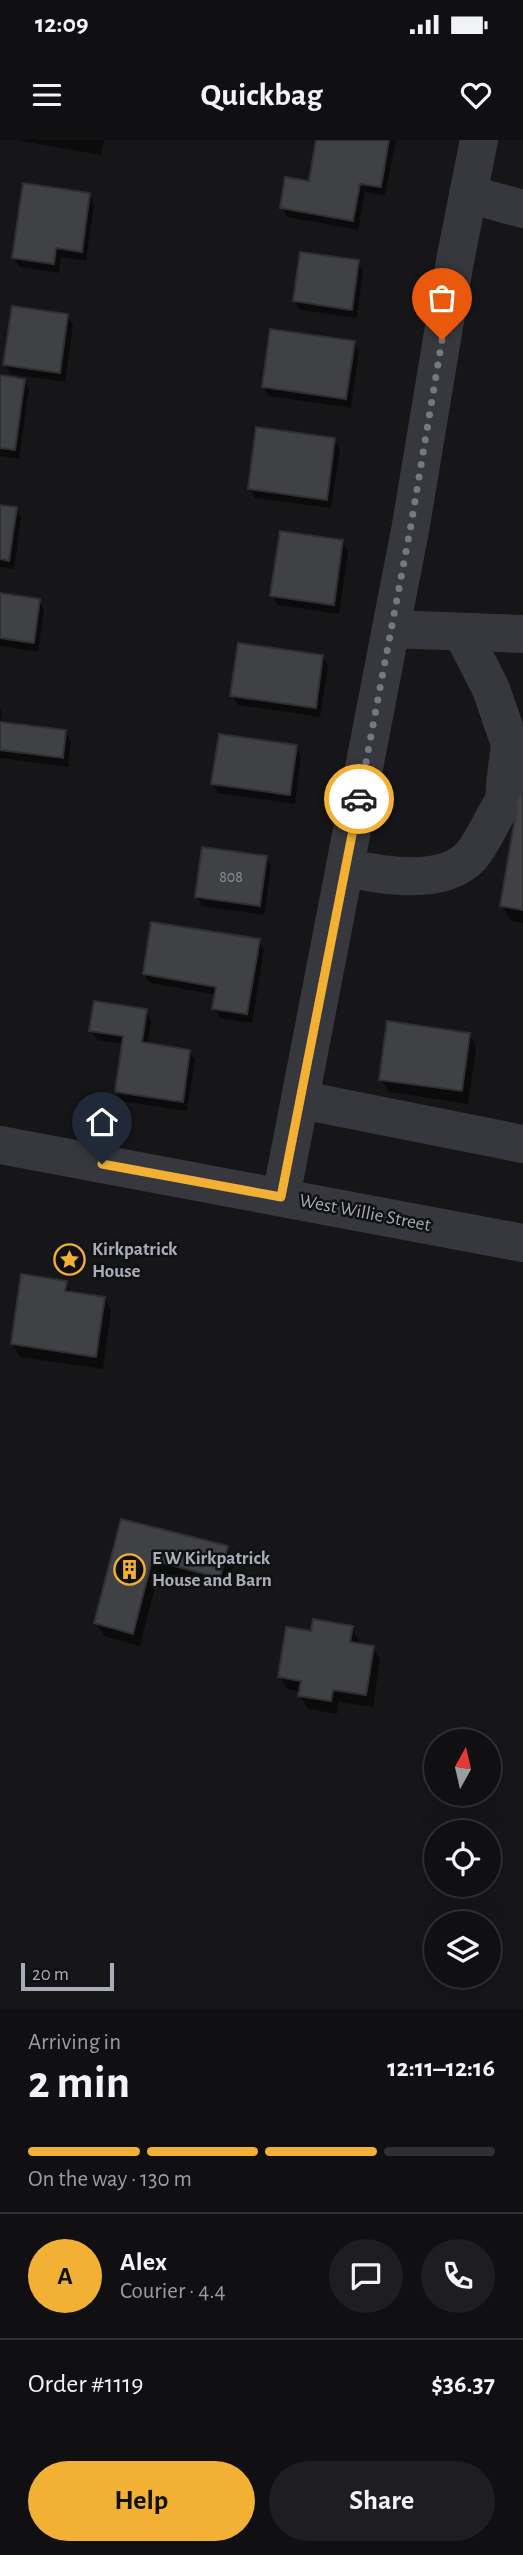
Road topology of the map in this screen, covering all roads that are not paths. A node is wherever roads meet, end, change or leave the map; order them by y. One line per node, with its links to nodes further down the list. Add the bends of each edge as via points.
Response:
1 (479, 140): 2 (street)
2 (468, 194): 3 (street); 4 (street)
3 (523, 209)
4 (391, 629): 5 (street); 7 (street)
5 (462, 632): 6 (street); 7 (street, via 491,689 510,744 502,797 470,857 445,873 388,876)
6 (523, 634)
7 (346, 868): 8 (street)
8 (302, 1100): 9 (street); 11 (street)
9 (523, 1144)
10 (0, 1145): 11 (street, West Willie Street)
11 (281, 1197): 12 (street, West Willie Street)
12 (523, 1243)

